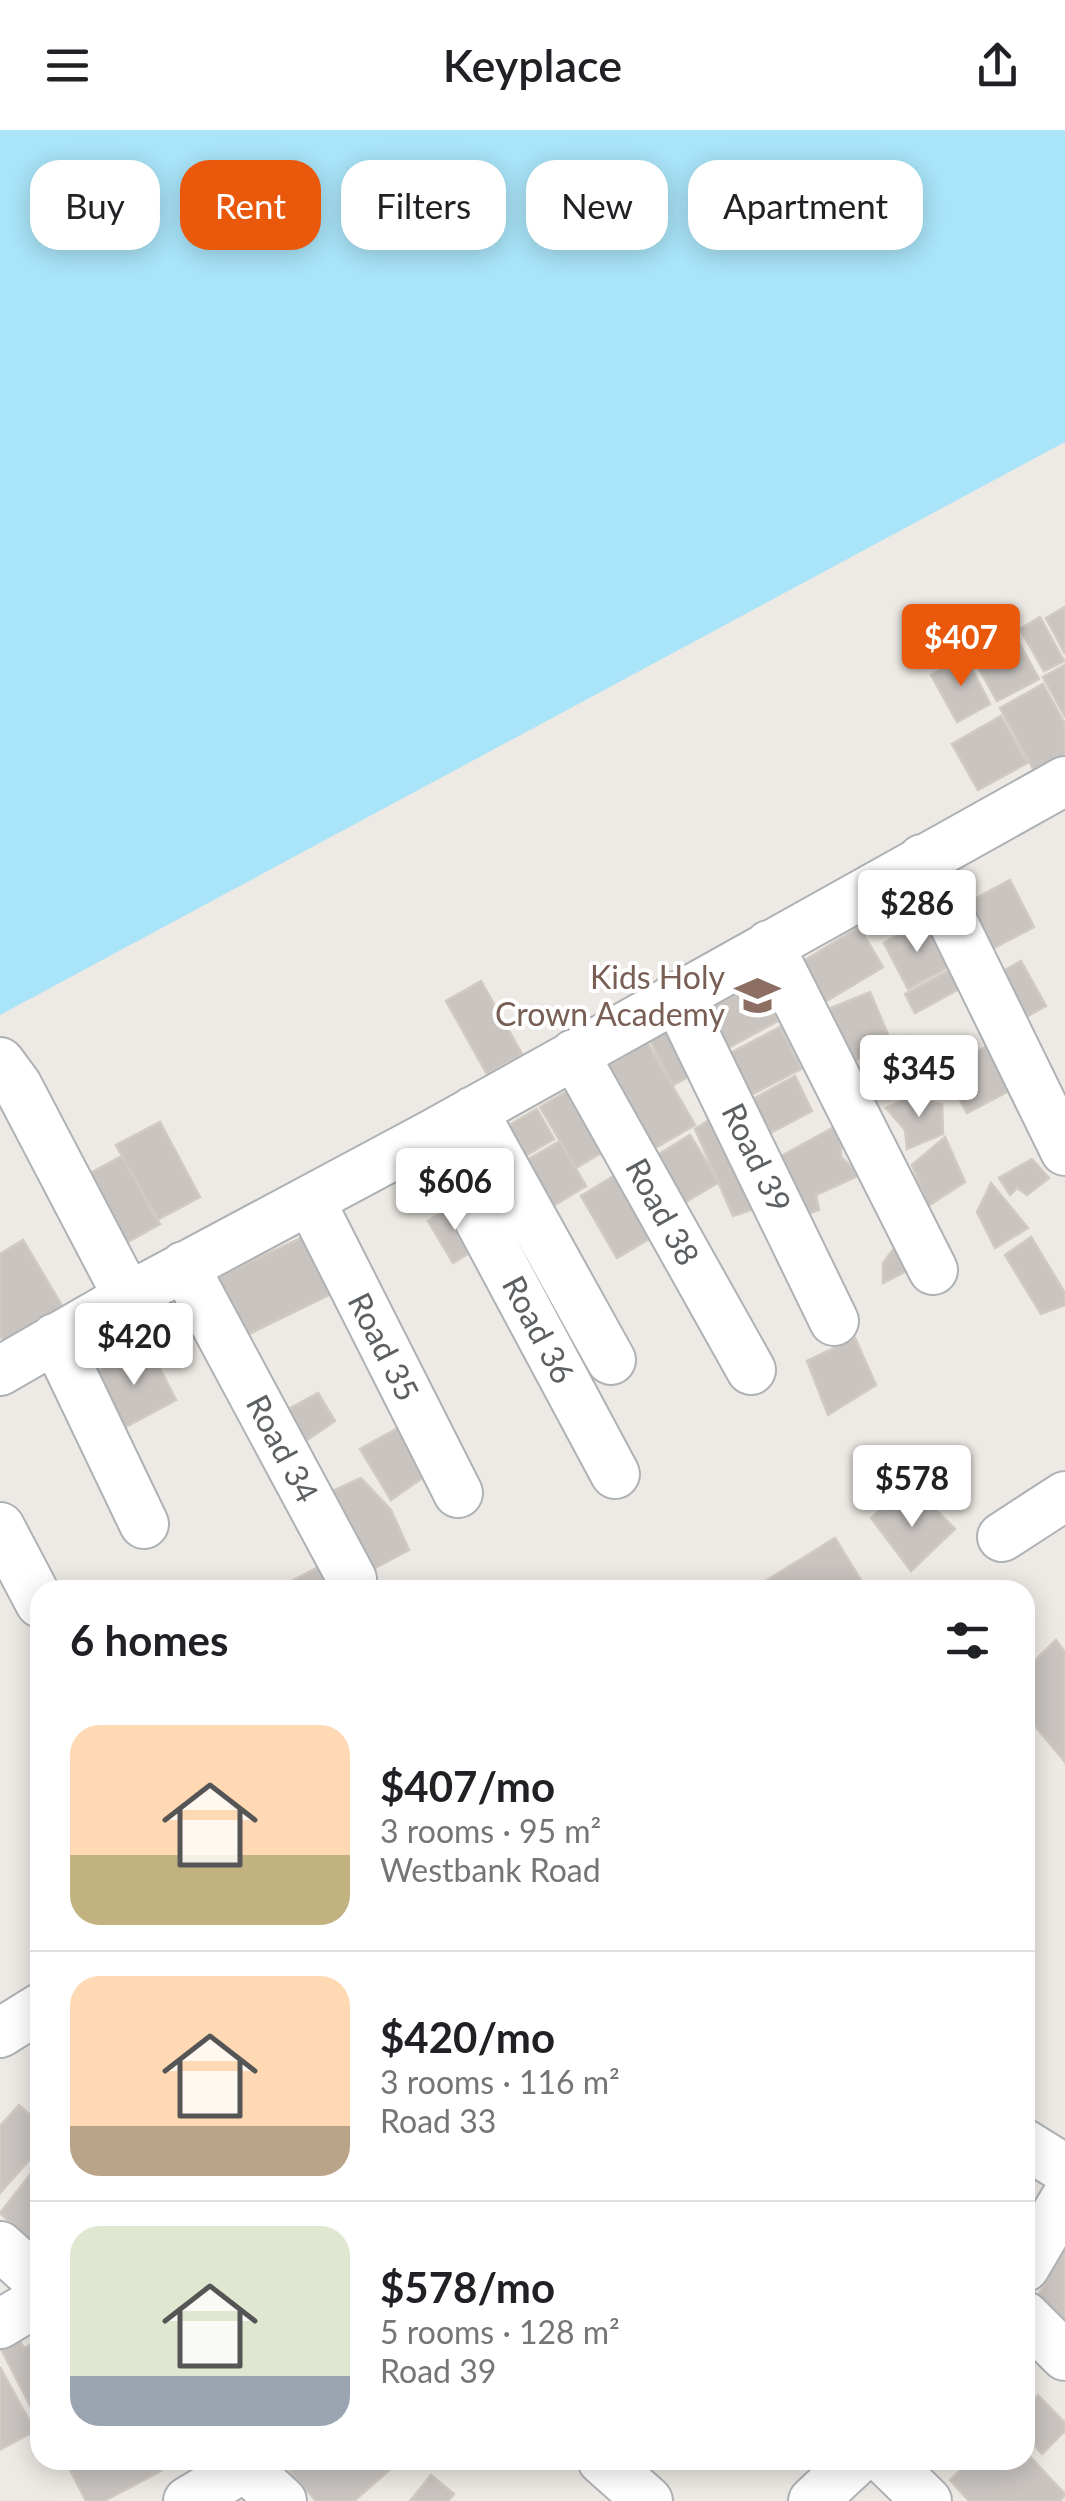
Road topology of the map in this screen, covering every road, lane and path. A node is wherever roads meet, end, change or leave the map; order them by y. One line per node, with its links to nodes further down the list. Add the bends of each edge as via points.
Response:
1 (1059, 798): 2 (street)
2 (922, 859): 3 (street); 8 (street)
3 (770, 945): 4 (street); 11 (street)
4 (676, 996): 5 (street); 13 (street, Road 39)
5 (574, 1054): 7 (street); 16 (street, Road 38)
6 (0, 1062): 12 (street)
7 (453, 1122): 9 (street); 15 (street); 18 (street, Road 36)
8 (1065, 1152)
9 (310, 1200): 10 (street); 19 (street, Road 35)
10 (184, 1266): 12 (street); 24 (street, Road 34)
11 (932, 1270)
12 (128, 1297): 14 (street)
13 (834, 1321)
14 (56, 1338): 17 (street); 21 (street)
15 (610, 1360)
16 (750, 1370)
17 (0, 1371)
18 (616, 1474)
19 (458, 1493)
20 (1065, 1496): 23 (street)
21 (144, 1524)
22 (0, 1527): 25 (street)
23 (1002, 1537)
24 (352, 1579)
25 (30, 1584)
26 (30, 2014): 27 (street)
27 (0, 2034)
28 (1035, 2150): 29 (street)
29 (1065, 2169)
30 (1065, 2199): 32 (street)
31 (0, 2246): 33 (street)
32 (1035, 2250)
33 (30, 2273)
34 (30, 2306): 35 (street)
35 (0, 2324)
36 (1035, 2326): 37 (street)
37 (1065, 2356)
38 (232, 2470): 43 (street)
39 (248, 2470): 44 (street)
40 (613, 2470): 45 (street)
41 (846, 2470): 46 (street)
42 (895, 2470): 47 (street)
43 (188, 2501)
44 (282, 2501)
45 (648, 2501)
46 (813, 2501)
47 (927, 2501)

